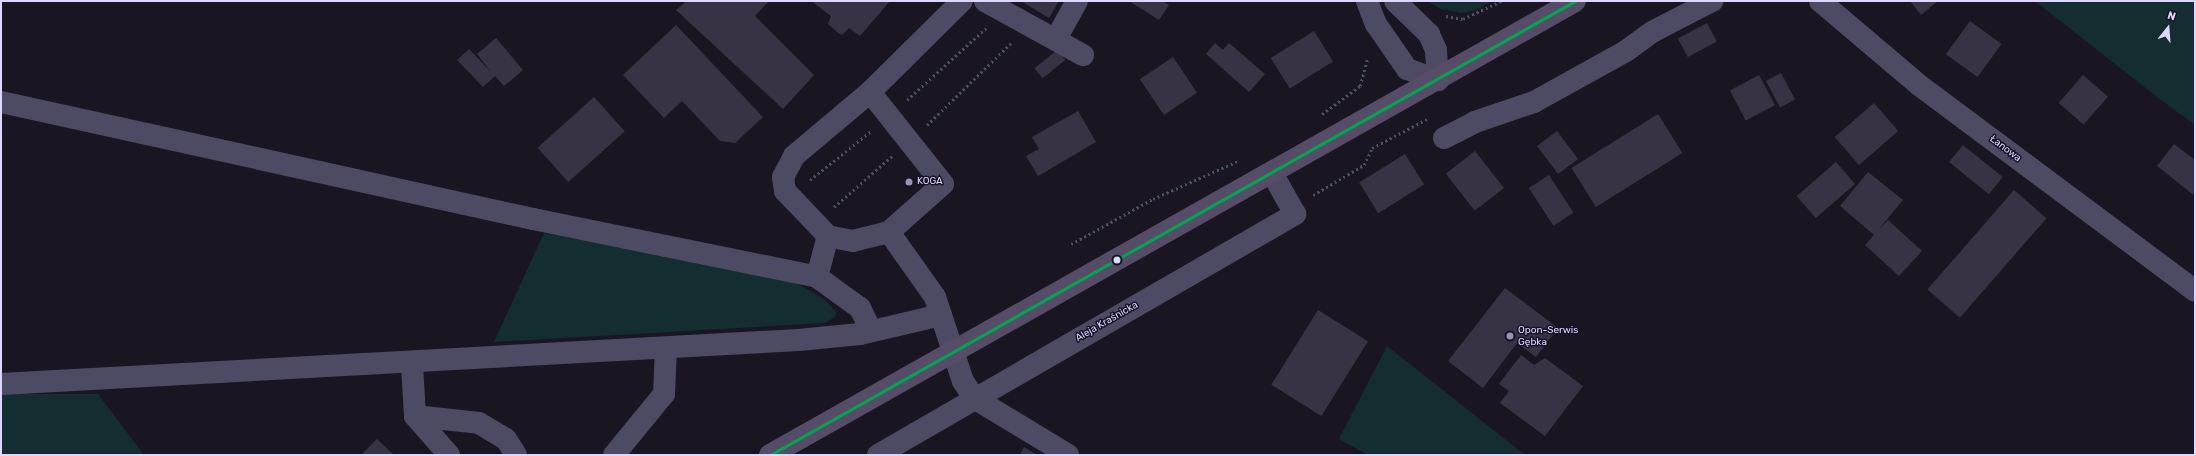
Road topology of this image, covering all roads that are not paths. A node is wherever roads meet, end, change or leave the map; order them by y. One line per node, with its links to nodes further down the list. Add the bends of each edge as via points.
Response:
1 (962, 1): 12 (street)
2 (985, 1): 9 (street)
3 (1077, 1): 9 (street)
4 (1367, 1): 11 (street, via 1376,24 1407,69)
5 (1396, 1): 11 (street, via 1429,34 1436,50)
6 (1575, 1): 11 (main road)
7 (1712, 1): 14 (street, via 1652,32 1626,51 1534,102 1475,122)
8 (1820, 1): 19 (street, Łanowa, via 1919,85)
9 (1056, 40): 10 (street)
10 (1083, 55)
11 (1438, 80): 15 (main road)
12 (870, 92): 16 (street, via 794,156 784,177 785,191); 17 (street, via 943,184)
13 (1, 102): 18 (street, via 533,219)
14 (1444, 138)
15 (1272, 173): 23 (main road); 26 (street, Aleja Kraśnicka, via 1295,214)
16 (822, 230): 17 (street, via 854,241); 18 (street)
17 (889, 232): 20 (street, via 923,276)
18 (817, 277): 21 (street, via 860,308)
19 (2195, 291)
20 (941, 315): 21 (street); 23 (street)
21 (871, 331): 22 (street, via 799,340)
22 (666, 348): 24 (street); 30 (street, via 664,394)
23 (954, 352): 26 (street, via 963,381); 31 (main road)
24 (412, 364): 25 (street); 27 (street)
25 (1, 384)
26 (974, 398): 32 (street, Aleja Kraśnicka); 33 (street)
27 (415, 416): 28 (street); 29 (street, via 479,423 506,439)
28 (449, 455)
29 (516, 455)
30 (614, 455)
31 (770, 455)
32 (878, 455)
33 (1068, 455)

